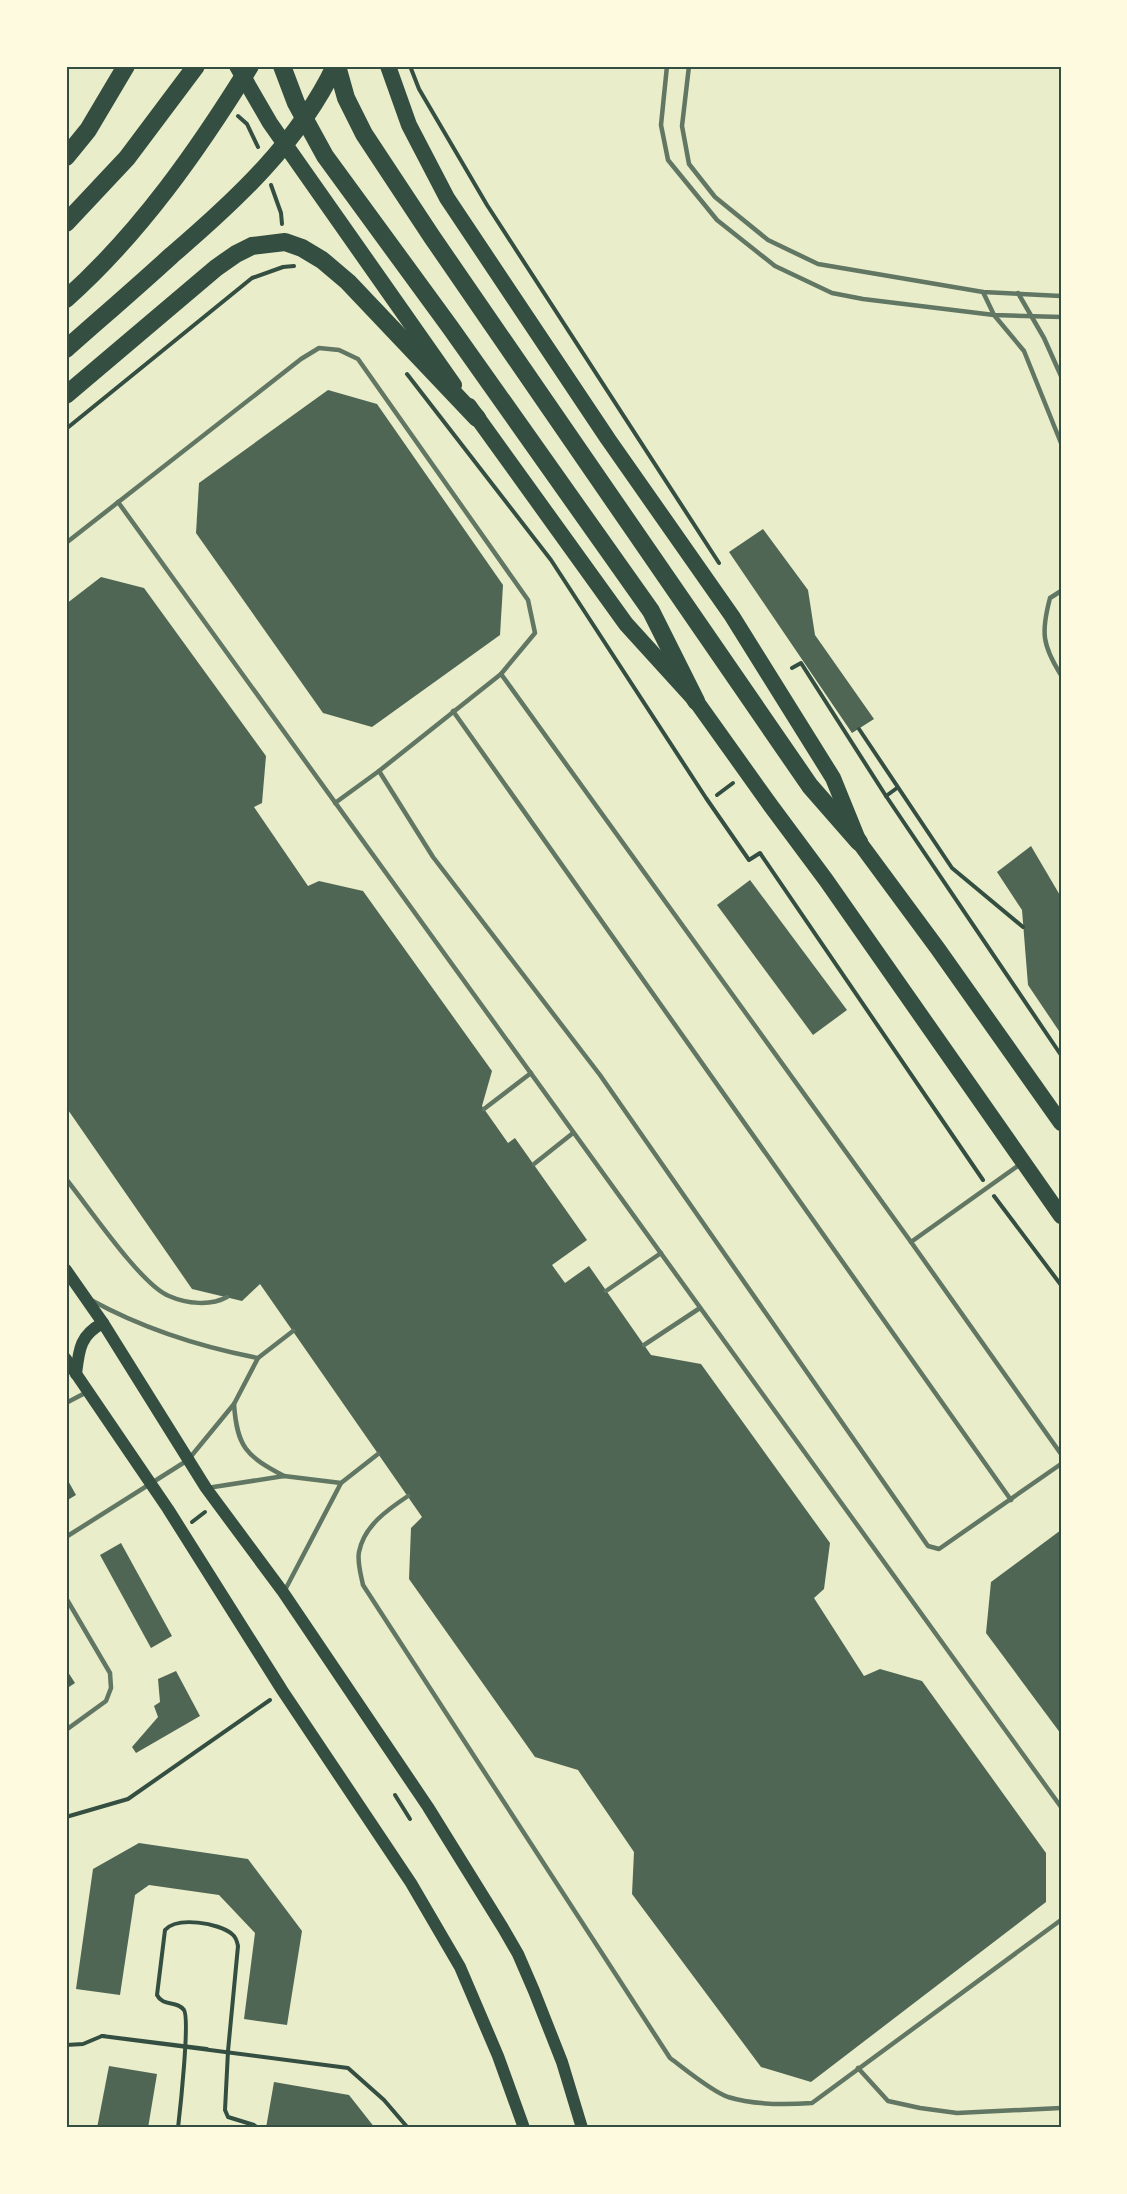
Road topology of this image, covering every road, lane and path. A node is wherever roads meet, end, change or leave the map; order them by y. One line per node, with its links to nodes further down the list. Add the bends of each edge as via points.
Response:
1 (126, 66): 11 (highway, via 88,130)
2 (196, 66): 12 (highway, via 127,158)
3 (237, 66): 23 (highway, via 270,123)
4 (250, 66): 16 (highway, via 167,187 127,236)
5 (282, 66): 32 (highway, via 296,103 325,156 651,611)
6 (336, 66): 20 (highway, via 307,115 274,159 191,239); 39 (highway, via 364,134 432,237 810,786)
7 (388, 66): 39 (highway, via 409,125 447,198 732,616 833,778)
8 (410, 66): 27 (path, via 419,89 487,205)
9 (667, 66): 17 (lane, via 662,125 668,159 717,220 739,240 775,266 832,293)
10 (689, 66): 13 (lane, via 682,126 689,164 715,197 768,240 818,264)
11 (66, 157)
12 (66, 223)
13 (983, 292): 14 (lane); 17 (lane)
14 (1018, 293): 15 (lane); 18 (lane)
15 (1061, 296)
16 (66, 299)
17 (994, 315): 18 (lane); 24 (lane, via 1024,351)
18 (1032, 316): 19 (lane); 21 (lane)
19 (1061, 318)
20 (66, 349)
21 (1061, 376)
22 (66, 395): 23 (highway, via 236,254 252,246 285,242 322,260 348,282)
23 (477, 418): 32 (highway, via 626,624)
24 (1061, 443)
25 (118, 502): 26 (lane); 30 (lane, via 301,359 319,348 339,350 358,359 528,600 535,633); 38 (lane)
26 (66, 543)
27 (723, 568)
28 (1061, 591): 31 (lane, via 1050,598 1044,622 1048,654)
29 (792, 668): 37 (path, via 801,663)
30 (501, 674): 33 (lane); 53 (lane)
31 (1061, 675)
32 (696, 701): 47 (highway, via 826,880)
33 (453, 711): 35 (lane); 79 (lane)
34 (859, 729): 36 (path)
35 (379, 771): 38 (lane); 79 (lane, via 433,857 600,1075 928,1546 939,1549)
36 (898, 787): 37 (path); 41 (path, via 952,868)
37 (886, 796): 42 (path)
38 (335, 803): 43 (lane)
39 (859, 842): 45 (highway)
40 (760, 853): 50 (path)
41 (1023, 927)
42 (1061, 1055)
43 (531, 1073): 44 (lane); 46 (lane)
44 (484, 1109)
45 (1061, 1123)
46 (573, 1133): 48 (lane); 54 (lane)
47 (1022, 1163): 50 (lane); 51 (highway); 52 (highway)
48 (534, 1164)
49 (66, 1179): 59 (lane, via 144,1278 169,1296 195,1302 217,1303)
50 (988, 1188): 53 (lane); 56 (path)
51 (1061, 1216)
52 (1061, 1229)
53 (911, 1242): 71 (lane)
54 (661, 1253): 57 (lane); 60 (lane)
55 (66, 1270): 58 (main road)
56 (1061, 1285)
57 (606, 1291)
58 (85, 1296): 61 (main road); 64 (lane, via 127,1318 217,1350)
59 (228, 1297)
60 (700, 1308): 63 (lane); 88 (lane)
61 (103, 1323): 66 (main road, via 84,1339); 72 (main road)
62 (293, 1331): 64 (lane)
63 (644, 1345)
64 (258, 1358): 69 (lane)
65 (66, 1359): 66 (main road)
66 (76, 1374): 67 (main road)
67 (88, 1391): 68 (lane); 76 (main road)
68 (66, 1403)
69 (234, 1404): 72 (lane); 74 (lane, via 237,1435 244,1446 257,1462)
70 (378, 1454): 75 (lane)
71 (1061, 1454)
72 (188, 1460): 76 (lane); 77 (main road)
73 (1061, 1464): 79 (lane)
74 (284, 1476): 75 (lane); 77 (lane)
75 (341, 1483): 83 (lane)
76 (151, 1484): 81 (main road); 82 (lane)
77 (206, 1488): 80 (main road)
78 (408, 1496): 97 (lane, via 382,1514 369,1529 358,1552 363,1585 670,2058 727,2097 782,2105 812,2103)
79 (1011, 1500)
80 (217, 1503): 81 (path); 83 (main road)
81 (181, 1530): 85 (main road)
82 (66, 1537)
83 (283, 1592): 103 (main road, via 428,1807 518,1954 562,2062)
84 (66, 1598): 86 (lane, via 110,1673 111,1688 106,1701)
85 (282, 1690): 89 (path, via 128,1799); 102 (main road, via 411,1883 460,1967)
86 (66, 1730)
87 (395, 1795): 90 (path)
88 (1061, 1807)
89 (66, 1817)
90 (410, 1819)
91 (1061, 1920): 97 (lane)
92 (102, 2036): 93 (path); 94 (path); 95 (path)
93 (66, 2046)
94 (185, 2047): 95 (path); 96 (path, via 186,2012 163,2003 157,1995 165,1930 185,1921 228,1931 238,1946); 99 (path)
95 (207, 2049): 96 (path)
96 (228, 2051): 100 (path, via 228,2118); 101 (path, via 348,2068)
97 (858, 2068): 98 (lane, via 888,2101 920,2108 957,2113)
98 (1061, 2108)
99 (178, 2128)
100 (258, 2128)
101 (408, 2128)
102 (524, 2128)
103 (582, 2128)

